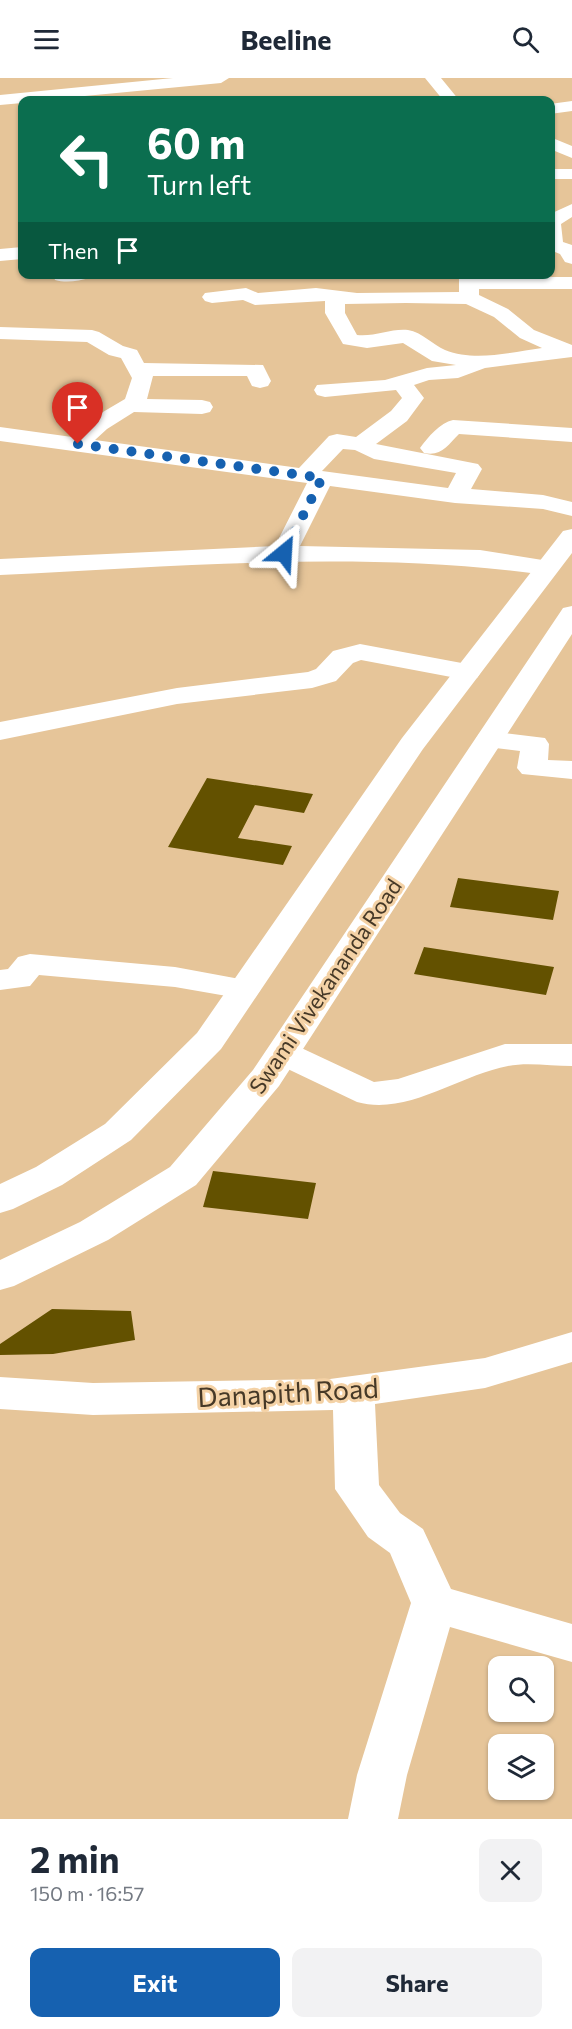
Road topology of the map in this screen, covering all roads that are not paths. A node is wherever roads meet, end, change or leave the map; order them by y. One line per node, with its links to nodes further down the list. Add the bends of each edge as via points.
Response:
1 (221, 78): 3 (street)
2 (433, 78): 4 (street)
3 (85, 96)
4 (448, 96)
5 (18, 99): 6 (street)
6 (0, 100)
7 (572, 106): 8 (street)
8 (555, 108)
9 (572, 135): 10 (street)
10 (555, 139)
11 (555, 143): 12 (street)
12 (572, 153)
13 (555, 174): 14 (street)
14 (572, 174)
15 (572, 209): 16 (street)
16 (555, 220)
17 (555, 235): 20 (street)
18 (18, 253): 19 (street)
19 (0, 255)
20 (572, 258)
21 (288, 279): 26 (street)
22 (392, 279): 29 (street)
23 (539, 279): 24 (street); 25 (street)
24 (572, 283)
25 (470, 285): 29 (street); 31 (street, via 527,334)
26 (298, 296): 27 (street); 28 (street)
27 (335, 296): 29 (street); 32 (street, via 335,313 350,340 367,342 407,336 440,356)
28 (212, 297)
29 (406, 297)
30 (0, 333): 33 (street, via 49,325 92,336 116,351 130,354)
31 (570, 352): 32 (street)
32 (480, 362): 35 (street, via 458,372)
33 (135, 369): 34 (street, via 255,370); 37 (street, via 143,376)
34 (260, 381)
35 (400, 381): 36 (street, via 387,386); 42 (street, via 413,398 399,416)
36 (325, 390)
37 (136, 400)
38 (202, 407): 41 (street, via 129,405 99,424)
39 (0, 434): 41 (street)
40 (572, 435): 43 (street, via 453,427)
41 (78, 444): 44 (street)
42 (362, 444): 44 (street, via 337,441); 45 (street, via 374,452 470,469)
43 (432, 448)
44 (314, 477): 45 (street); 48 (street)
45 (455, 496): 46 (street, via 543,502)
46 (572, 509)
47 (572, 536): 50 (street)
48 (284, 553): 49 (street); 50 (street, via 480,558)
49 (0, 567)
50 (546, 567): 52 (street)
51 (572, 614): 54 (street, Swami Vivekananda Road)
52 (466, 672): 53 (street, via 360,652 343,657 326,675 312,680); 57 (street)
53 (5, 723)
54 (489, 740): 55 (street, via 536,744 532,768); 58 (street, Swami Vivekananda Road)
55 (572, 770)
56 (0, 980): 57 (street, via 18,980 30,964 175,977)
57 (244, 989): 60 (street, via 209,1041 118,1131 49,1176)
58 (283, 1053): 59 (street, via 370,1094 402,1090 505,1055); 61 (street, Swami Vivekananda Road, via 183,1176 94,1232)
59 (572, 1055)
60 (0, 1200)
61 (0, 1276)
62 (572, 1347): 63 (street, Danapith Road, via 485,1373)
63 (354, 1392): 64 (street, Danapith Road, via 93,1399); 65 (street, via 357,1490 384,1525 407,1542)
64 (0, 1394)
65 (434, 1603): 66 (street); 67 (street, via 382,1775)
66 (572, 1643)
67 (373, 1819)

